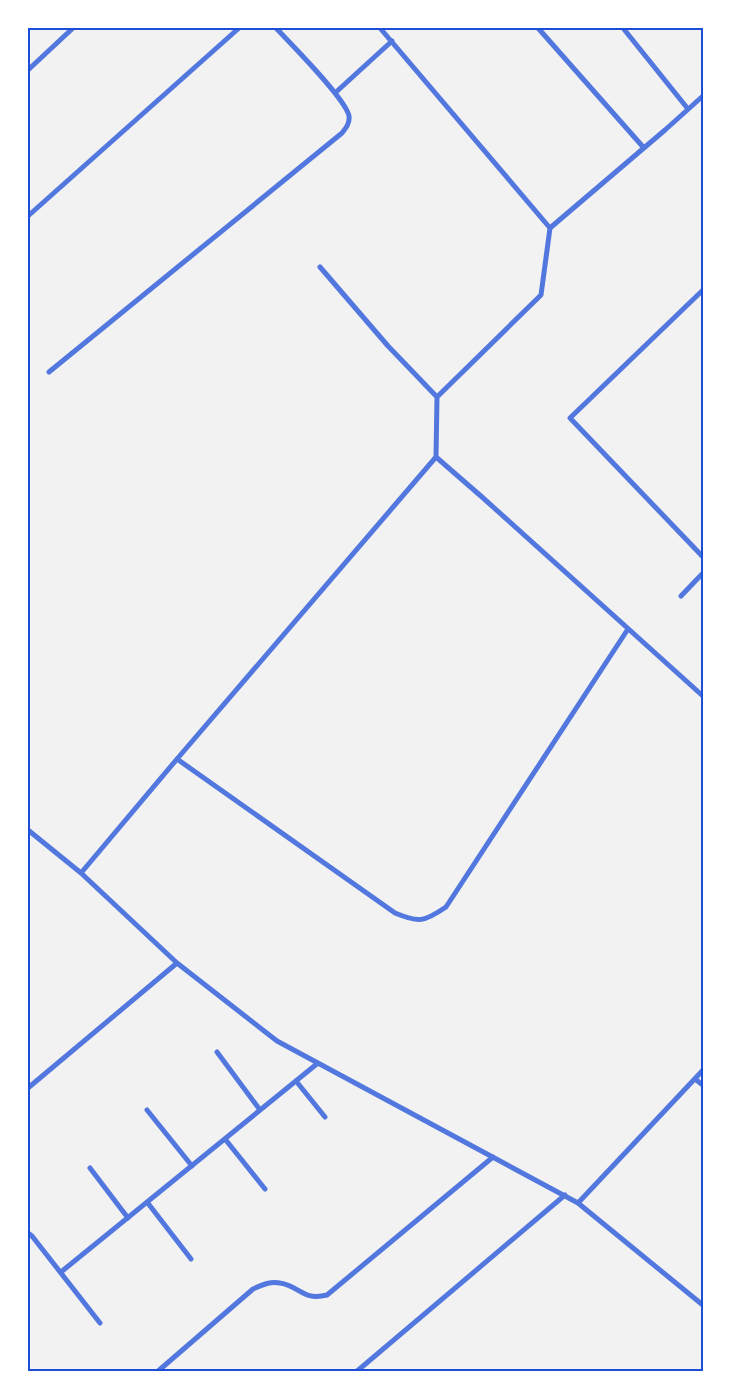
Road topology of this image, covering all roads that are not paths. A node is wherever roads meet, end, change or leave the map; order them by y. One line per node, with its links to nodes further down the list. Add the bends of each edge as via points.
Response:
1 (73, 28): 8 (street)
2 (239, 28): 13 (street)
3 (276, 28): 9 (street)
4 (380, 28): 7 (street)
5 (538, 28): 12 (street)
6 (623, 28): 11 (street)
7 (392, 41): 9 (street); 14 (street)
8 (28, 70)
9 (335, 93): 17 (street, via 349,116 348,126 342,133)
10 (704, 95): 11 (street)
11 (688, 108): 12 (street)
12 (644, 148): 14 (street)
13 (28, 216)
14 (550, 228): 18 (street, via 541,295)
15 (320, 266): 18 (street, via 388,346)
16 (704, 289): 20 (street, via 570,418)
17 (49, 372)
18 (437, 397): 19 (street)
19 (436, 457): 23 (street); 25 (street)
20 (704, 558)
21 (704, 572): 22 (street)
22 (681, 596)
23 (628, 629): 24 (street); 25 (street, via 446,908 422,920 395,913)
24 (704, 697)
25 (177, 759): 27 (street)
26 (28, 830): 27 (street)
27 (81, 873): 28 (street)
28 (177, 963): 30 (street, via 277,1041); 35 (street)
29 (217, 1052): 37 (street)
30 (318, 1063): 33 (street); 40 (street)
31 (704, 1070): 32 (street)
32 (695, 1079): 34 (street); 46 (street)
33 (296, 1080): 37 (street); 38 (street)
34 (704, 1086)
35 (28, 1088)
36 (147, 1110): 41 (street)
37 (260, 1110): 39 (street)
38 (325, 1117)
39 (224, 1139): 41 (street); 43 (street)
40 (493, 1157): 44 (street); 53 (street, via 327,1295 309,1296 291,1286 265,1283 253,1289)
41 (192, 1166): 45 (street)
42 (90, 1168): 47 (street)
43 (265, 1189)
44 (565, 1195): 46 (street); 54 (street)
45 (147, 1202): 47 (street); 49 (street)
46 (578, 1202): 51 (street)
47 (128, 1218): 50 (street)
48 (28, 1233): 50 (street)
49 (191, 1259)
50 (61, 1272): 52 (street)
51 (704, 1306)
52 (100, 1323)
53 (158, 1372)
54 (356, 1372)

